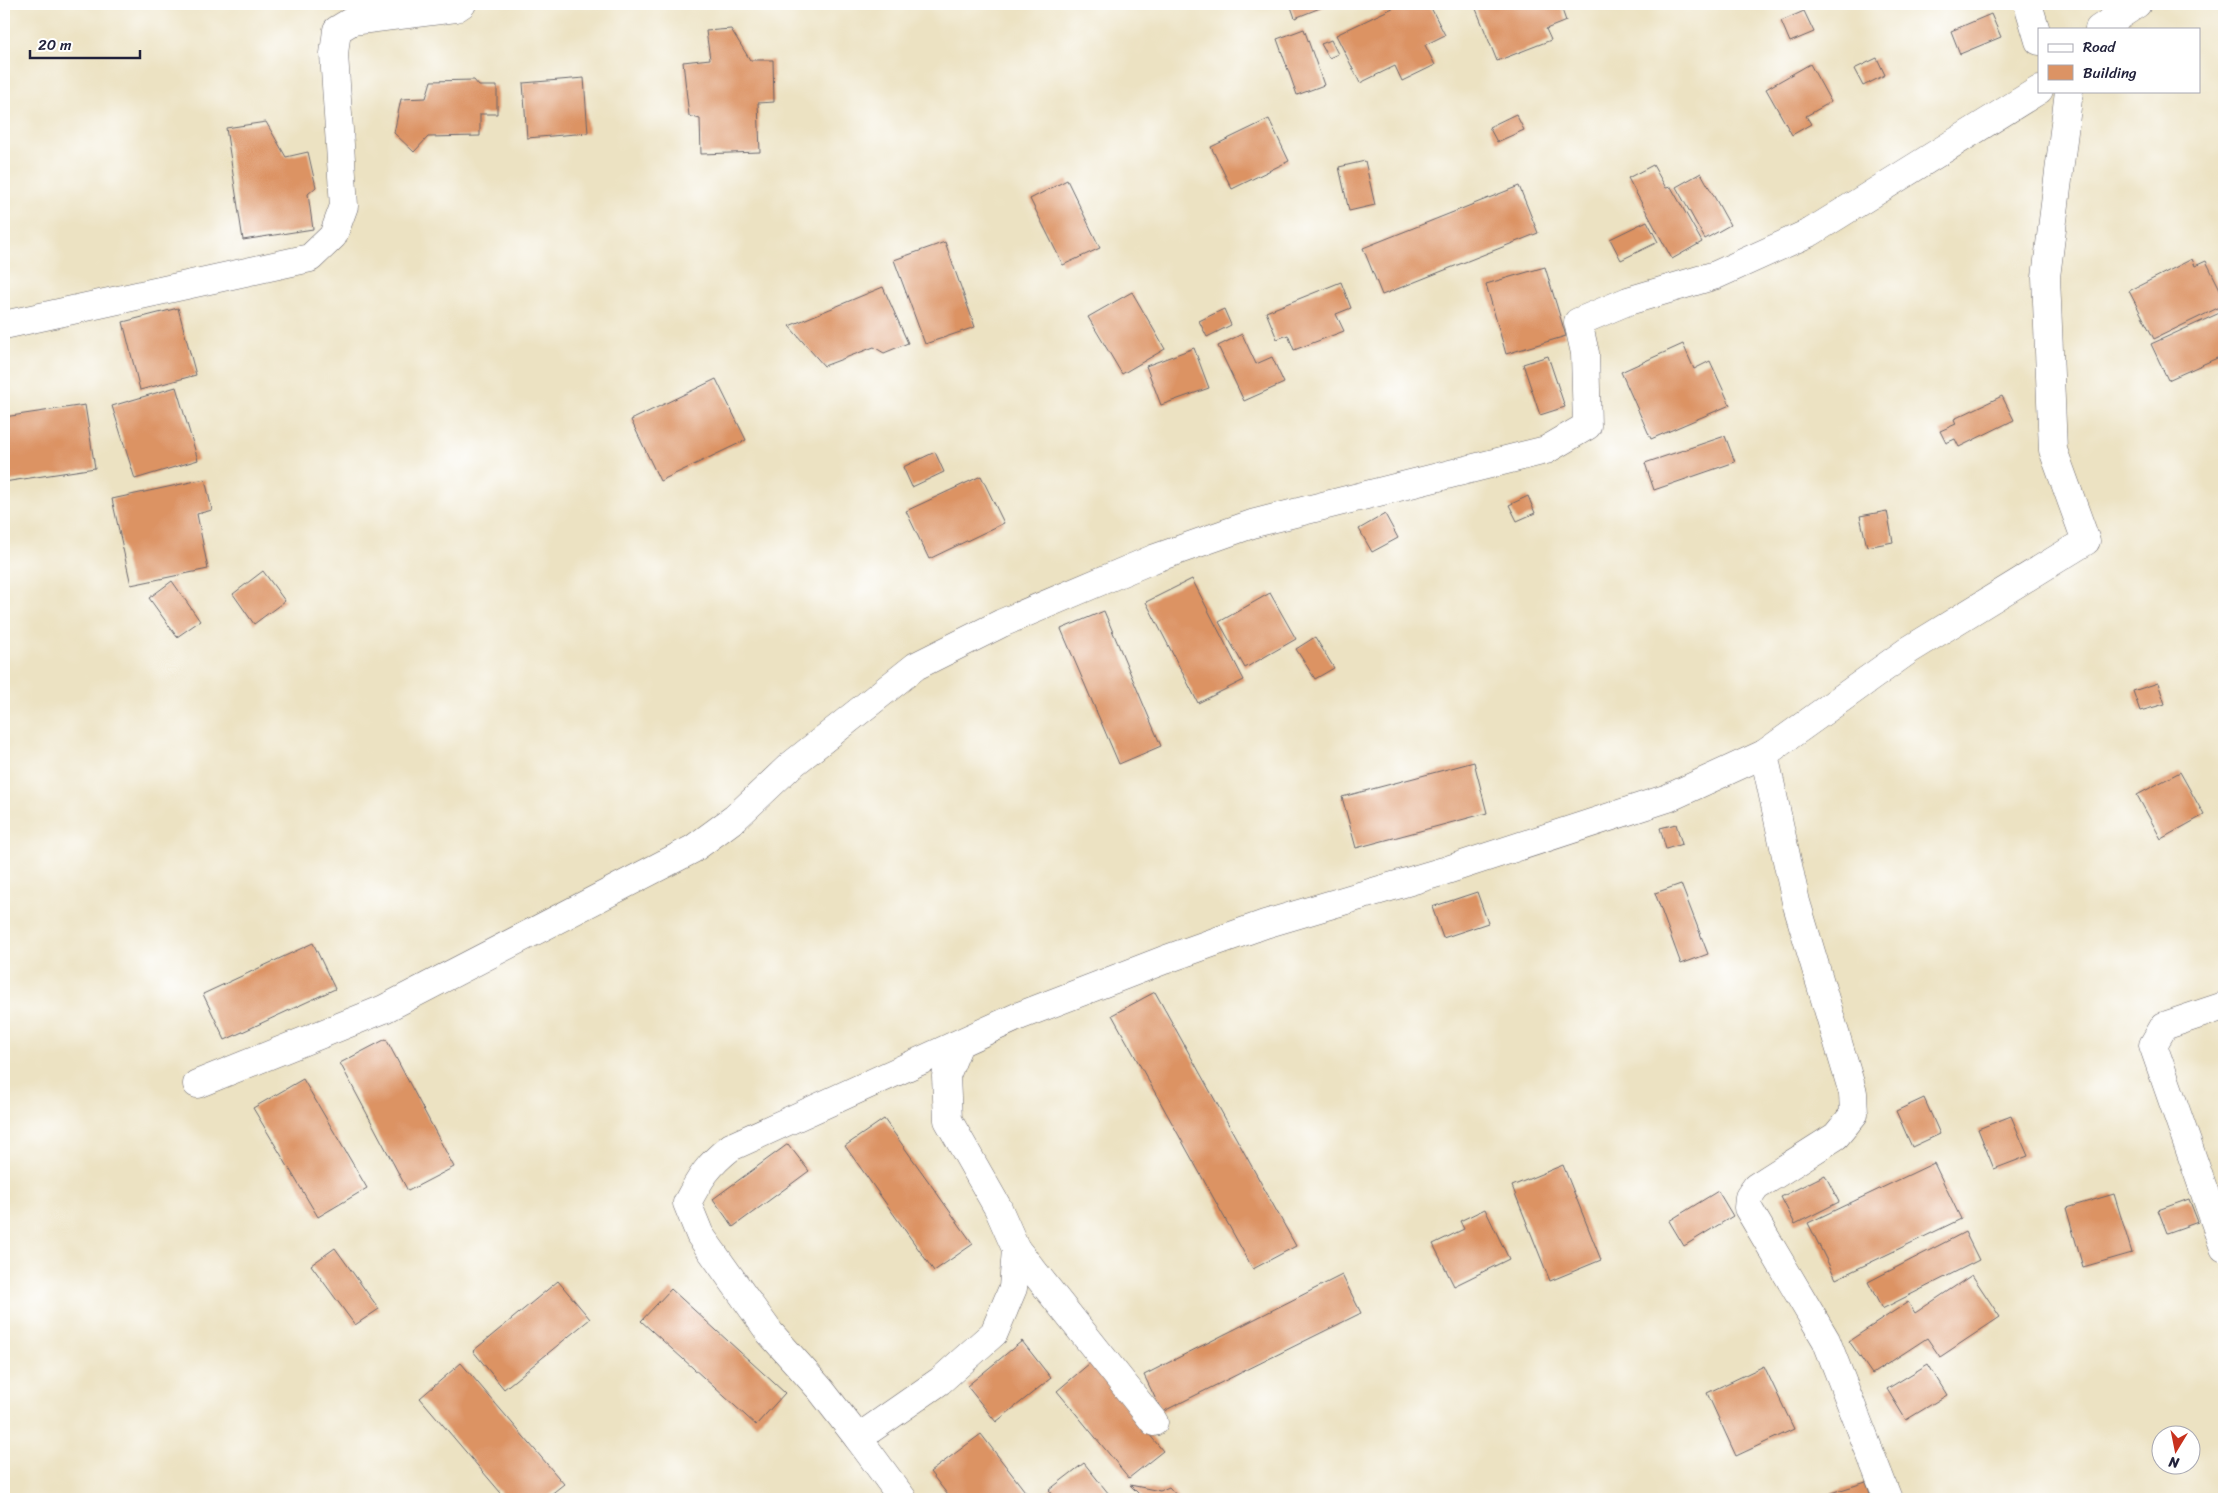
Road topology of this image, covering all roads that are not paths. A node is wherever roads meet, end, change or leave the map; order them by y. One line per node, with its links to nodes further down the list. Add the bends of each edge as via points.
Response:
1 (462, 4): 8 (street, via 456,8 352,20 337,30 334,54 344,206 333,236 310,258)
2 (2028, 4): 5 (street)
3 (2137, 4): 4 (street)
4 (2101, 28)
5 (2038, 38)
6 (2038, 91): 12 (street, via 1811,232 1716,275 1628,301 1578,322 1585,353 1587,426 1546,450 1255,523 1154,559 1002,623 916,666 790,766 735,818 693,849 384,1009)
7 (2069, 92): 9 (street, via 2046,277 2053,450 2086,541 1909,650)
8 (4, 325)
9 (1764, 754): 11 (street, via 1668,798 1444,871 1265,924 1020,1016); 18 (street, via 1796,902 1853,1092 1854,1114 1836,1136 1756,1187 1749,1197 1748,1208 1826,1340)
10 (2224, 1006): 13 (street, via 2164,1026 2153,1045)
11 (959, 1044): 14 (street, via 946,1076 948,1120 998,1208); 16 (street, via 731,1146 712,1162 687,1204 700,1235 770,1333)
12 (197, 1084)
13 (2224, 1248)
14 (1016, 1249): 15 (street); 16 (street, via 1013,1288 994,1333 940,1381)
15 (1154, 1422)
16 (858, 1438): 17 (street)
17 (903, 1499)
18 (1888, 1499)

